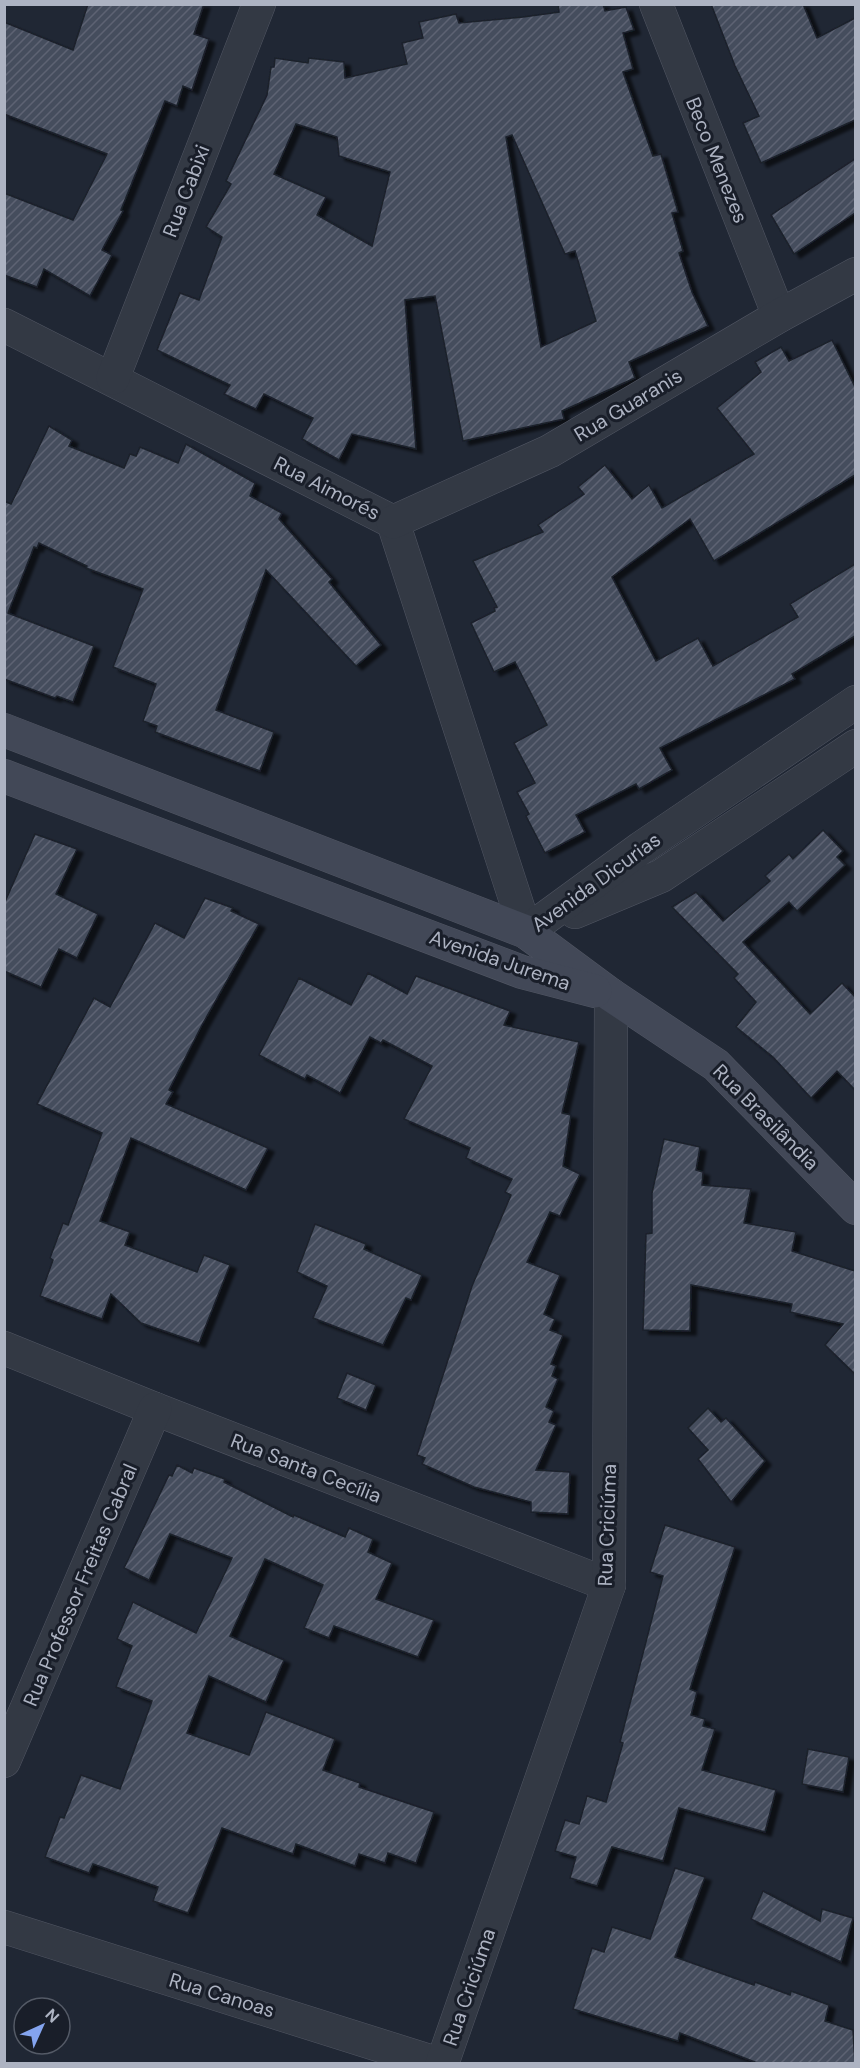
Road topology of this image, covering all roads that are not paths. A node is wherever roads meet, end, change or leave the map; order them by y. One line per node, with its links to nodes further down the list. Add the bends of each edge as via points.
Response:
1 (259, 4): 6 (street, Rua Cabixi)
2 (656, 4): 4 (street, Beco Menezes)
3 (855, 274): 4 (street, Rua Guaranis)
4 (779, 316): 7 (street, Rua Guaranis, via 550,451)
5 (4, 325): 6 (street, Rua Aimorés)
6 (113, 378): 7 (street, Rua Aimorés)
7 (393, 522): 12 (street, Rua Aimorés)
8 (855, 702): 12 (street, Avenida Dicurias, via 640,848)
9 (4, 730): 12 (main road, Avenida Jurema)
10 (855, 746): 12 (street, Avenida Dicurias, via 661,876)
11 (4, 776): 13 (main road, Avenida Jurema, via 522,972)
12 (526, 932): 13 (main road, Avenida Jurema)
13 (611, 995): 14 (main road, Rua Brasilândia, via 716,1065); 17 (street, Rua Criciúma)
14 (855, 1208)
15 (4, 1348): 16 (street, Rua Santa Cecília)
16 (155, 1409): 17 (street, Rua Santa Cecília); 18 (street, Rua Professor Freitas Cabral)
17 (609, 1585): 20 (street, Rua Criciúma)
18 (4, 1761)
19 (4, 1927): 20 (street, Rua Canoas)
20 (440, 2064)

